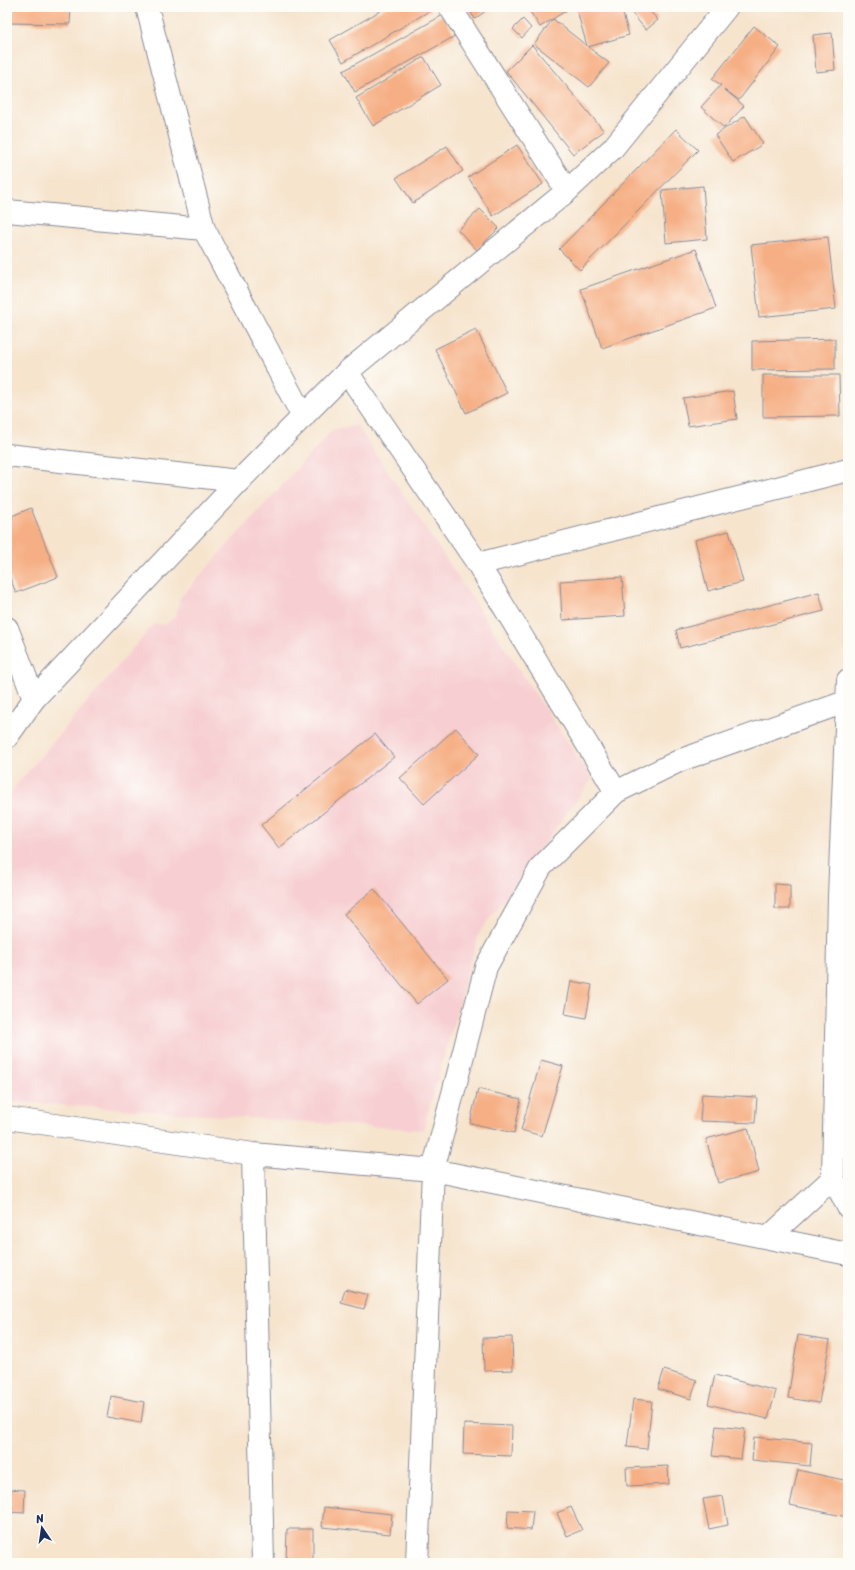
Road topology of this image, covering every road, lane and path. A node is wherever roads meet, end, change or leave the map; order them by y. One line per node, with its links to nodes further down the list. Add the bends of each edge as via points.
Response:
1 (147, 7): 6 (street)
2 (450, 7): 4 (street)
3 (727, 7): 4 (street, via 612,148)
4 (567, 191): 7 (street)
5 (7, 210): 6 (street)
6 (204, 229): 8 (street)
7 (347, 372): 8 (street); 12 (street)
8 (303, 417): 11 (street)
9 (7, 455): 11 (street)
10 (848, 470): 12 (street)
11 (239, 481): 15 (street)
12 (478, 564): 17 (street)
13 (7, 628): 15 (street)
14 (848, 694): 17 (street, via 681,760); 18 (street, via 839,896)
15 (34, 699): 16 (street)
16 (7, 737)
17 (616, 792): 21 (street, via 541,867 486,967)
18 (842, 1077): 22 (street)
19 (7, 1118): 20 (street)
20 (254, 1154): 21 (street); 26 (street)
21 (433, 1170): 24 (street); 27 (street)
22 (833, 1178): 23 (street); 24 (street)
23 (848, 1207)
24 (769, 1237): 25 (street)
25 (848, 1254)
26 (263, 1563)
27 (417, 1563)

